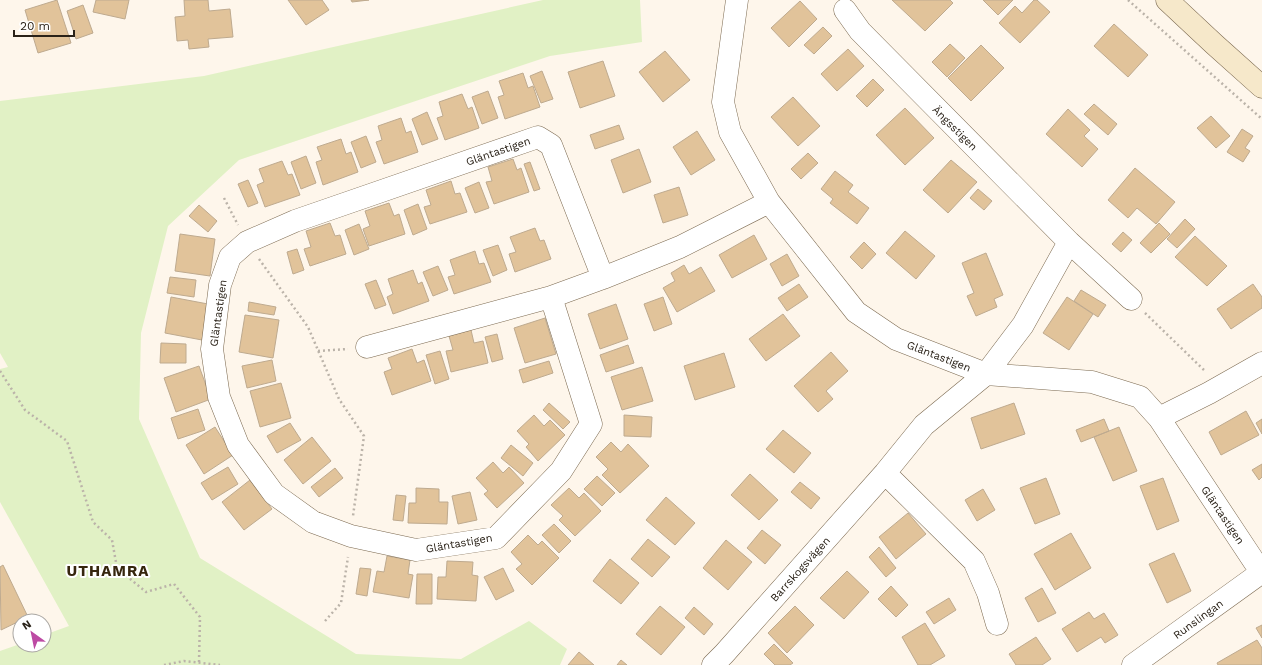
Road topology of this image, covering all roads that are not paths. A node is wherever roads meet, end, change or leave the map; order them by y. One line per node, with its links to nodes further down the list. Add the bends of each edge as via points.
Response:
1 (737, 0): 5 (street, Gläntastigen, via 724,102 730,132)
2 (1167, 0): 4 (main road)
3 (845, 10): 6 (street, Ängsstigen, via 860,31)
4 (1262, 86)
5 (769, 202): 7 (street, via 680,247); 12 (street, Gläntastigen, via 856,312 896,339)
6 (1069, 242): 9 (street, Ängsstigen); 12 (street, via 1023,325)
7 (603, 278): 8 (street); 8 (street, Gläntastigen, via 551,145 538,137 295,221 247,242 230,257 220,284 212,349 219,397 238,445 274,494 313,522 351,536 416,550 496,538 561,472 591,424)
8 (551, 297): 10 (street)
9 (1131, 298)
10 (367, 347)
11 (1262, 363): 13 (street)
12 (986, 374): 13 (street, Gläntastigen, via 1092,382 1140,397); 14 (street, Barrskogsvägen, via 924,425)
13 (1159, 418): 15 (street, Gläntastigen)
14 (885, 472): 16 (street, via 974,561 988,593); 18 (street, Barrskogsvägen)
15 (1262, 572): 17 (street, Runslingan)
16 (997, 624)
17 (1139, 663)
18 (713, 665)

